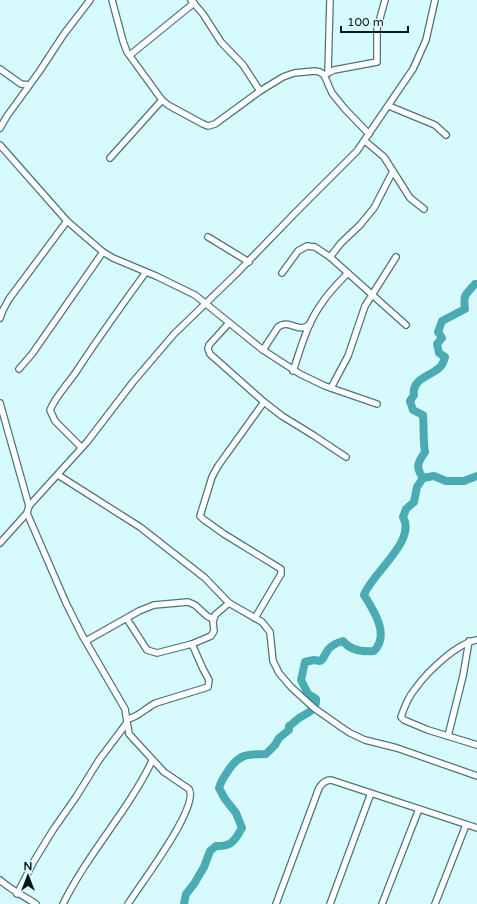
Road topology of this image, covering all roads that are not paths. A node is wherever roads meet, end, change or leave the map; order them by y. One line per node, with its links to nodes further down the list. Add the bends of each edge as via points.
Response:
1 (89, 0): 10 (street)
2 (112, 0): 7 (street, via 123,42)
3 (330, 0): 9 (street)
4 (385, 0): 9 (street, via 377,29 376,62)
5 (435, 0): 13 (street, via 426,40 418,60)
6 (193, 2): 7 (street); 11 (street, via 221,42 243,65)
7 (130, 55): 12 (street)
8 (0, 69): 10 (street, via 21,84)
9 (326, 74): 11 (street, via 315,71 294,73); 15 (street, via 332,93)
10 (29, 85): 14 (street)
11 (260, 91): 12 (street, via 210,126 181,113)
12 (162, 100): 20 (street)
13 (389, 106): 15 (street); 16 (street, via 435,125)
14 (0, 128)
15 (369, 134): 17 (street)
16 (446, 135)
17 (365, 141): 21 (street, via 384,157); 28 (street)
18 (0, 145): 19 (street)
19 (3, 153): 23 (street)
20 (110, 158)
21 (393, 171): 22 (street, via 410,198); 26 (street, via 374,208)
22 (424, 209)
23 (67, 221): 25 (street); 34 (street, via 9,299)
24 (208, 237): 28 (street)
25 (103, 252): 29 (street); 39 (street)
26 (330, 257): 30 (street, via 315,247 302,247); 31 (street)
27 (396, 257): 32 (street)
28 (249, 262): 33 (street)
29 (146, 272): 33 (street, via 195,295); 45 (street, via 104,328 50,410 55,421)
30 (282, 272)
31 (348, 272): 32 (street); 36 (street, via 322,303)
32 (373, 294): 37 (street); 41 (street, via 365,306 348,356)
33 (205, 304): 35 (street); 45 (street, via 166,343)
34 (0, 318)
35 (229, 323): 38 (street); 42 (street, via 209,344 208,352)
36 (310, 323): 38 (street, via 302,329 286,324 278,327); 40 (street)
37 (406, 325)
38 (264, 350): 40 (street)
39 (19, 370)
40 (293, 371): 41 (street)
41 (331, 388): 44 (street)
42 (264, 402): 46 (street); 52 (street, via 218,466 200,516 281,569 281,574)
43 (0, 403): 48 (street)
44 (377, 404)
45 (81, 447): 47 (street)
46 (346, 457)
47 (58, 475): 48 (street); 51 (street, via 140,527 205,578)
48 (29, 506): 49 (street)
49 (27, 513): 50 (street); 56 (street, via 51,572)
50 (0, 543)
51 (229, 603): 52 (street); 54 (street)
52 (255, 618): 63 (street, via 270,632 273,661 279,673 314,708 335,723 365,740 397,748)
53 (127, 619): 54 (street, via 147,607 183,602 191,603); 56 (street); 58 (street, via 147,650 152,653)
54 (213, 619): 58 (street, via 213,634)
55 (477, 640): 57 (street)
56 (86, 641): 59 (street, via 124,709)
57 (469, 641): 60 (street); 60 (street, via 438,664 415,689 402,715 404,720)
58 (192, 644): 59 (street, via 209,680 208,687 156,703)
59 (127, 722): 62 (street, via 127,729 132,738); 69 (street, via 98,760 53,830)
60 (448, 736): 61 (street)
61 (477, 746)
62 (152, 760): 71 (street, via 146,776 78,877); 72 (street, via 170,778 189,789 191,796 183,820)
63 (477, 776)
64 (371, 793): 65 (street); 73 (street, via 331,780 324,782 319,788); 74 (street)
65 (419, 809): 66 (street); 75 (street)
66 (466, 825): 67 (street); 76 (street)
67 (477, 828)
68 (0, 880): 69 (street)
69 (17, 894): 70 (street)
70 (36, 904)
71 (63, 904)
72 (128, 904)
73 (276, 904)
74 (330, 904)
75 (382, 904)
76 (435, 904)

